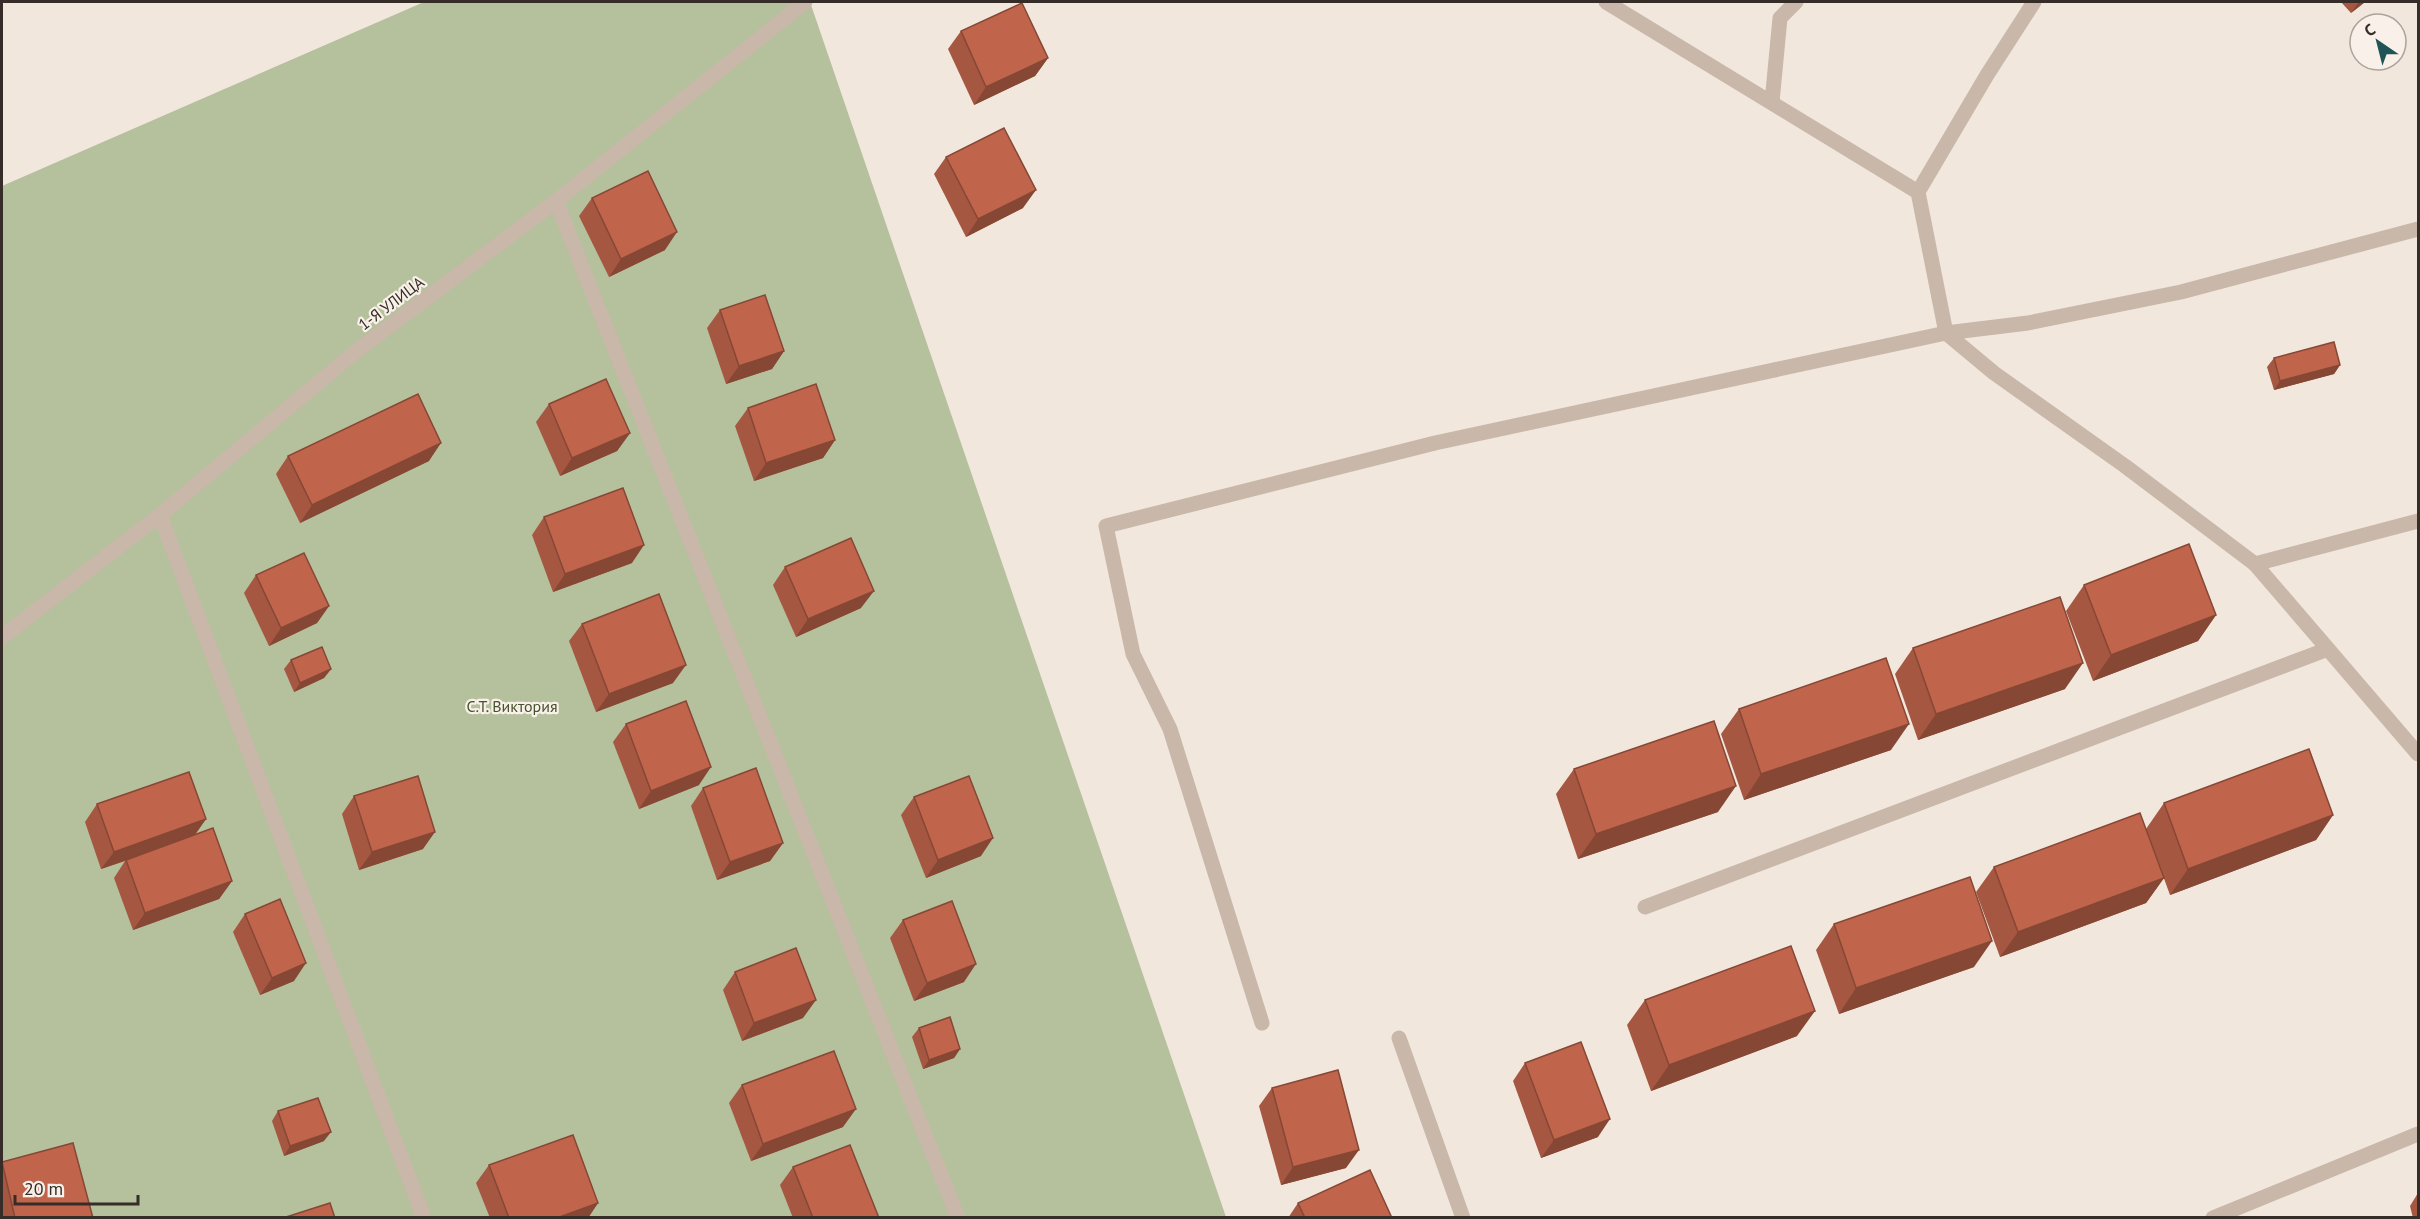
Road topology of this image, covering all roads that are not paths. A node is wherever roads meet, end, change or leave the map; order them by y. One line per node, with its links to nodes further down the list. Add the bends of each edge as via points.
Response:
1 (806, 2): 7 (street, 1-Я УЛИЦА)
2 (1606, 2): 5 (street)
3 (1796, 2): 5 (street, via 1780,18)
4 (2034, 2): 6 (street)
5 (1772, 102): 6 (street)
6 (1918, 192): 9 (street)
7 (556, 201): 10 (street, 1-Я УЛИЦА, via 355,352); 21 (street)
8 (2418, 229): 9 (street, via 2181,292 2028,323)
9 (1946, 333): 12 (street, via 1994,373); 17 (street, via 1435,443 1106,526 1133,654 1170,729)
10 (160, 514): 13 (street, 1-Я УЛИЦА); 20 (street)
11 (2418, 521): 12 (street)
12 (2255, 564): 14 (street)
13 (2, 637)
14 (2328, 649): 15 (street); 16 (street)
15 (2418, 754)
16 (1645, 907)
17 (1262, 1023)
18 (1399, 1038): 22 (street)
19 (2418, 1134): 23 (street)
20 (424, 1218)
21 (958, 1218)
22 (1463, 1218)
23 (2213, 1218)

